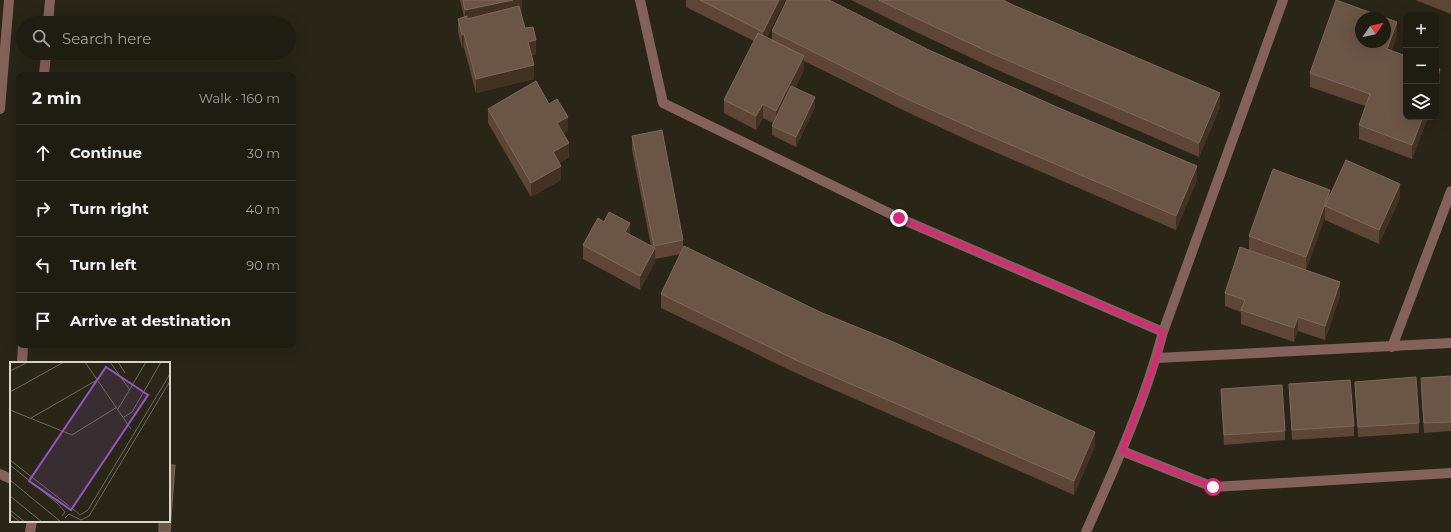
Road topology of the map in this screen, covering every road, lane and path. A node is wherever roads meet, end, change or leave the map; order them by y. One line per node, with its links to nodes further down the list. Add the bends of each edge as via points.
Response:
1 (9, 0): 8 (street)
2 (50, 0): 5 (street)
3 (640, 0): 10 (street, via 663,103 899,218)
4 (1283, 0): 10 (street)
5 (49, 16)
6 (45, 60): 7 (street)
7 (44, 72)
8 (0, 109)
9 (1451, 191): 12 (street)
10 (1163, 332): 14 (street)
11 (1451, 343): 12 (street)
12 (1392, 347): 14 (street)
13 (23, 348): 15 (street)
14 (1157, 358): 16 (street)
15 (22, 362)
16 (1122, 451): 18 (street, via 1213,487); 22 (street)
17 (0, 474): 19 (street)
18 (1451, 474)
19 (10, 479)
20 (32, 522): 21 (street)
21 (30, 532)
22 (1086, 532)

